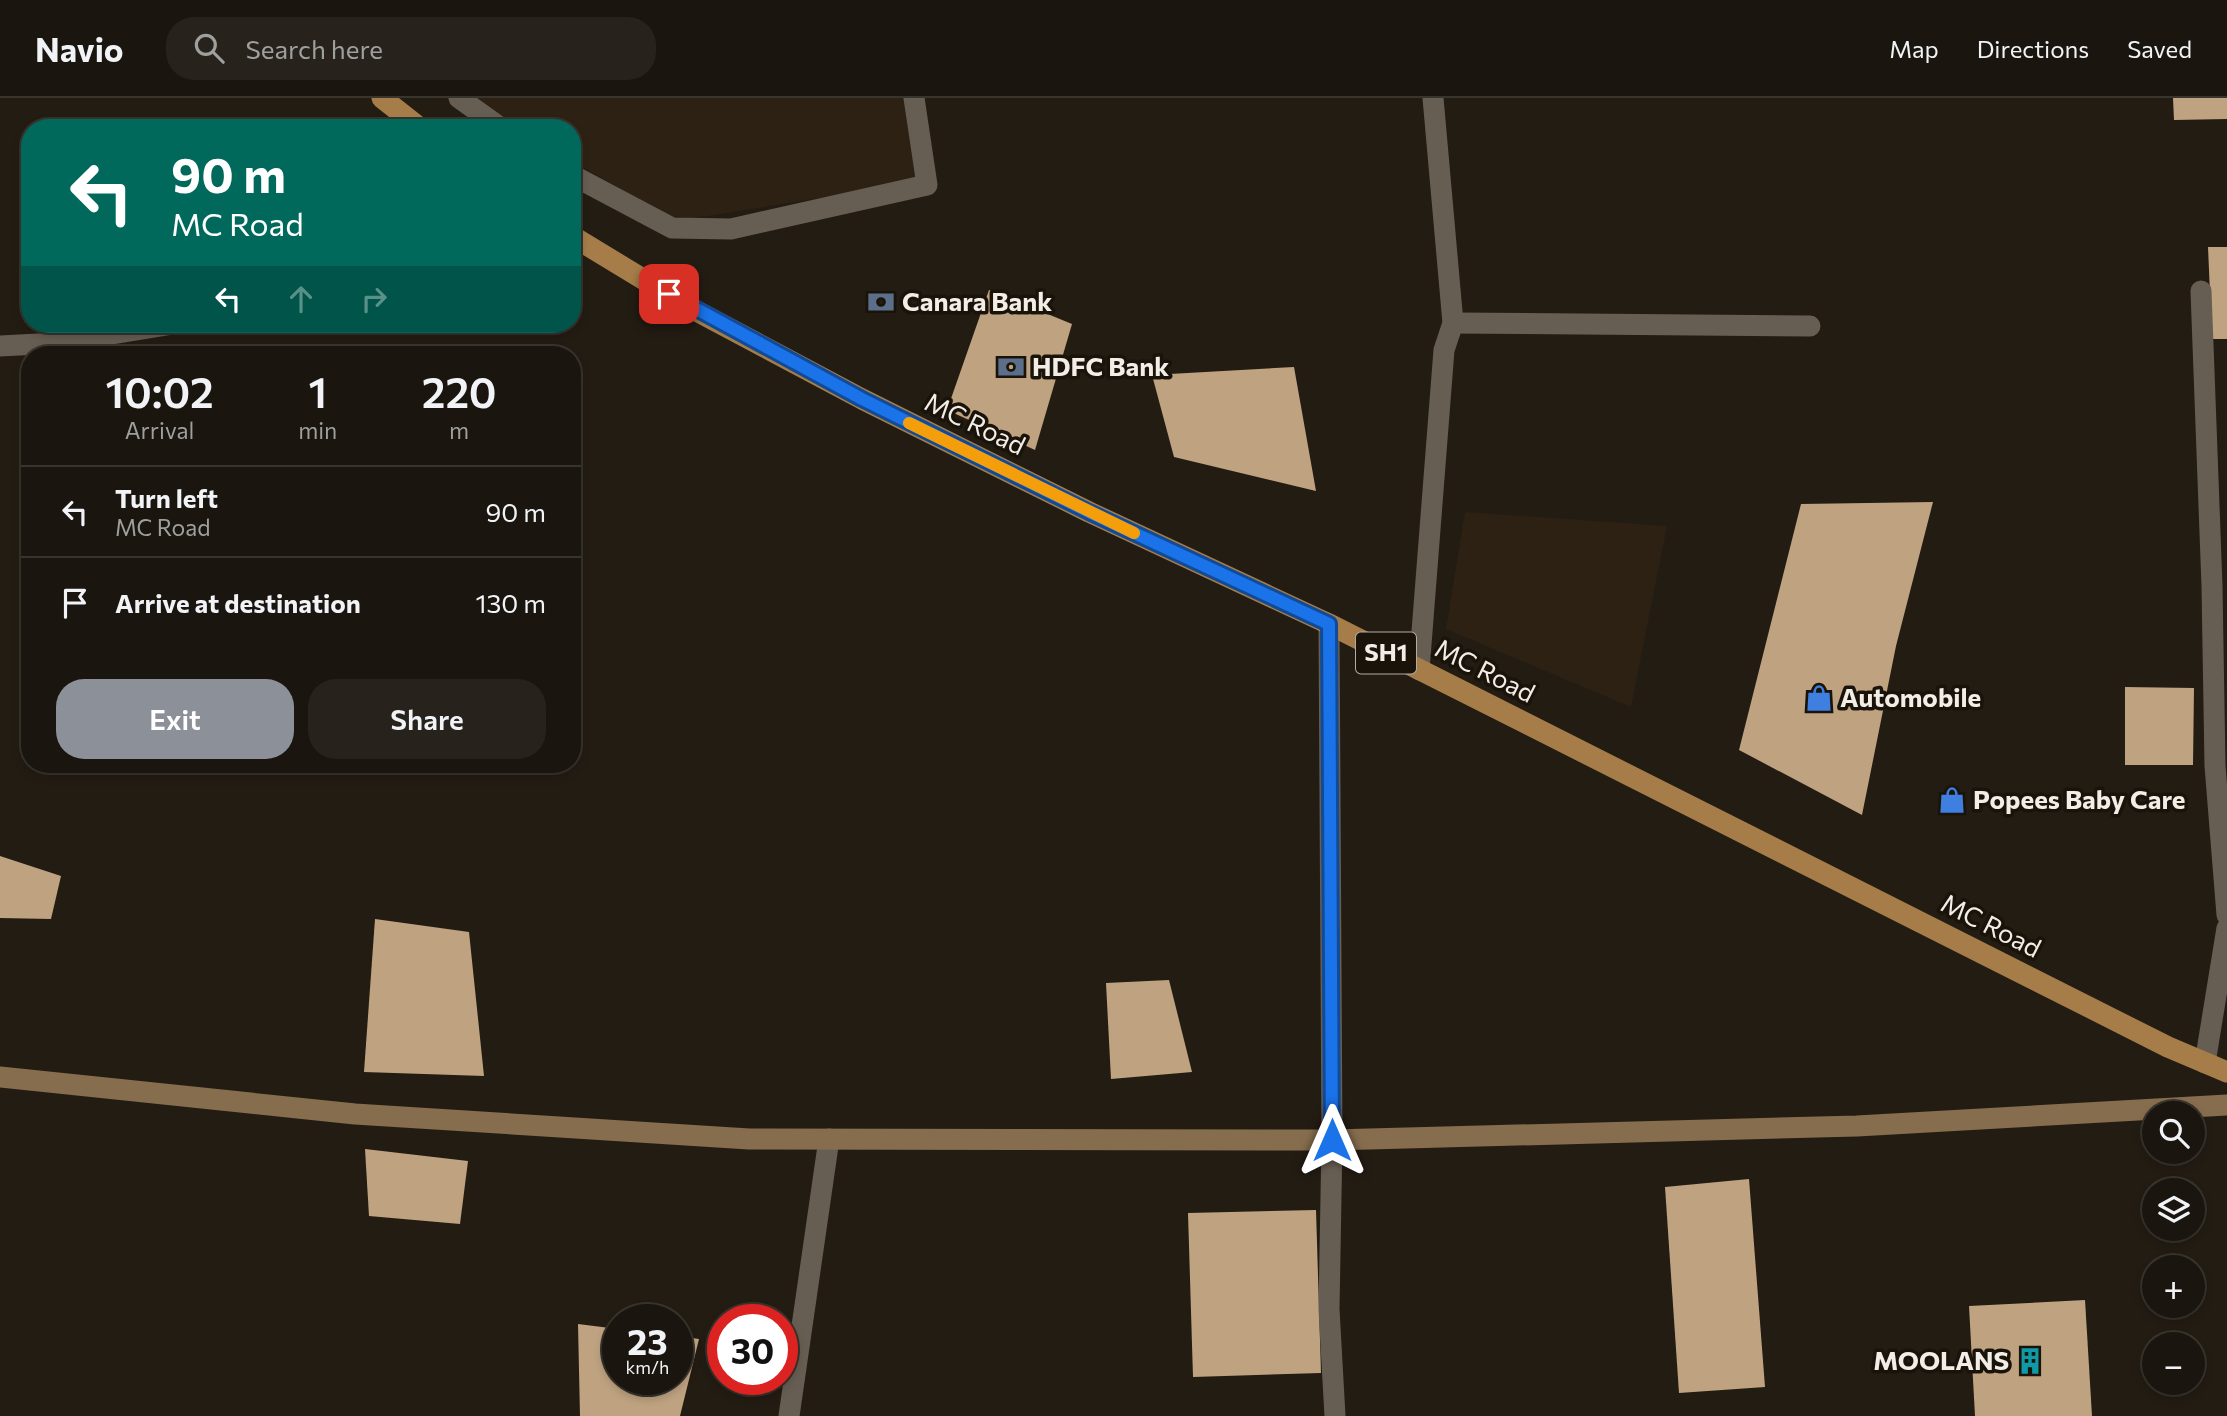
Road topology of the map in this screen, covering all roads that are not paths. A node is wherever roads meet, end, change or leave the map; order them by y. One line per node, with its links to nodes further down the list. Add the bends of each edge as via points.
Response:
1 (382, 98): 5 (main road)
2 (459, 98): 6 (street)
3 (914, 98): 7 (street, via 927,185 731,229 672,228)
4 (1433, 98): 10 (street)
5 (409, 119)
6 (488, 119)
7 (581, 180)
8 (581, 241): 14 (main road, MC Road / SH1, via 690,307 862,399)
9 (2201, 291): 16 (street, via 2215,766)
10 (1453, 323): 11 (street); 15 (street, via 1444,350)
11 (1810, 326)
12 (118, 333): 13 (street)
13 (0, 346)
14 (1329, 624): 15 (main road, MC Road / SH1); 23 (street)
15 (1419, 670): 18 (main road, MC Road / SH1)
16 (2227, 915)
17 (2227, 928): 18 (street)
18 (2205, 1063): 19 (main road, MC Road / SH1)
19 (2227, 1072)
20 (0, 1077): 22 (main road, via 355,1114 749,1139)
21 (2227, 1105): 23 (main road, via 1857,1126)
22 (829, 1139): 23 (main road); 24 (street)
23 (1332, 1140): 25 (street, via 1329,1309)
24 (789, 1416)
25 (1335, 1416)

